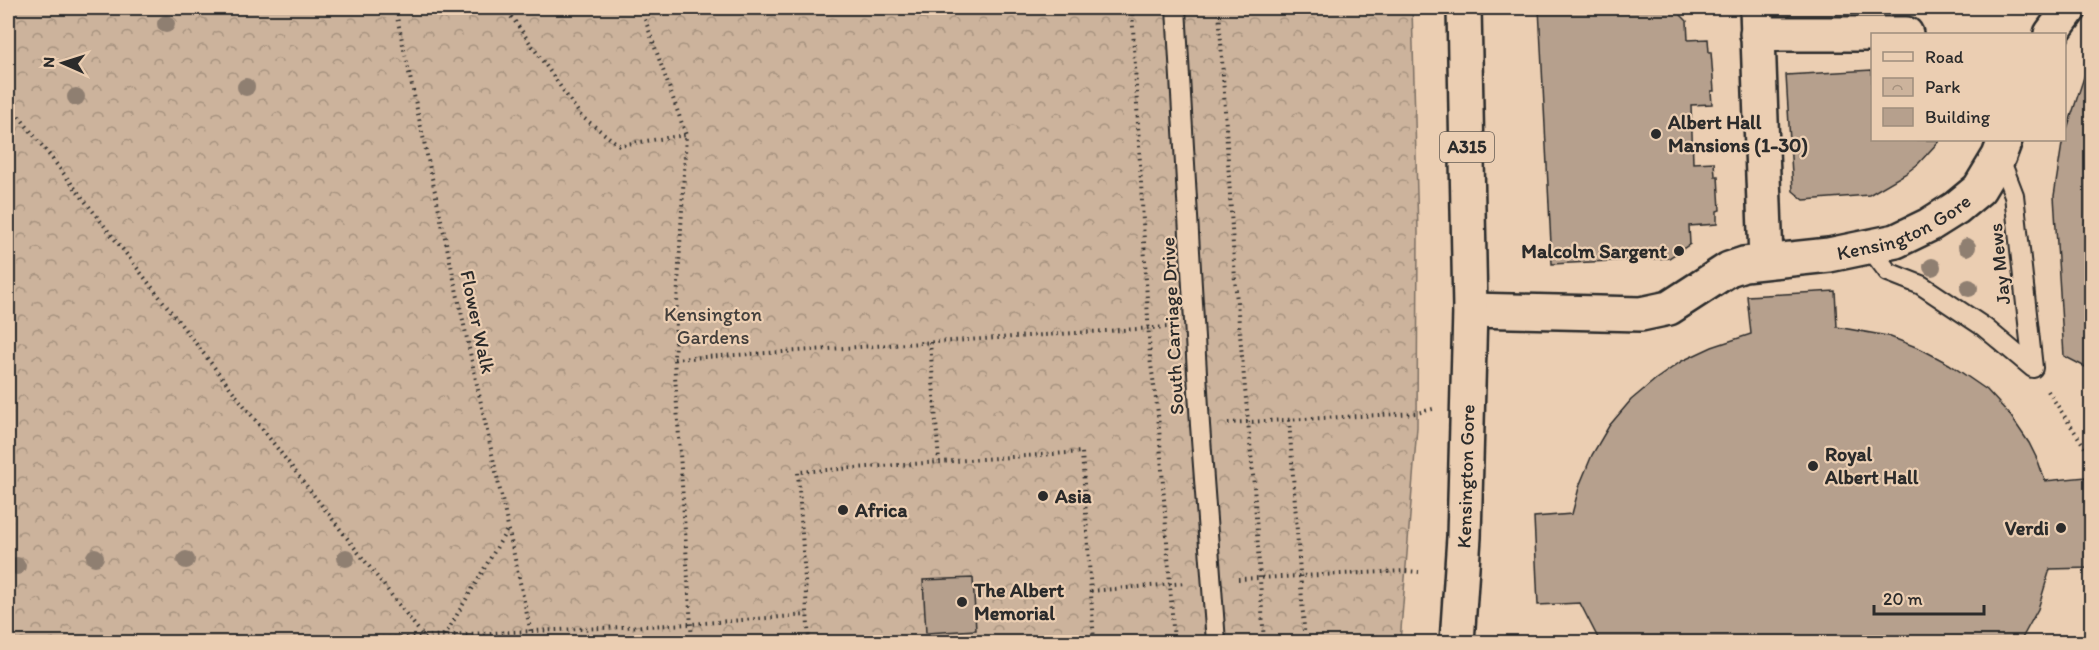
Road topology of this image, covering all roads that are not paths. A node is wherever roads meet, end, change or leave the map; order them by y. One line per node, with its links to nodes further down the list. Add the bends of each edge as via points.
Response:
1 (1176, 8): 11 (lane, South Carriage Drive)
2 (1464, 8): 10 (street, Kensington Gore / A315)
3 (2070, 8): 6 (street)
4 (1757, 21): 5 (street); 9 (street)
5 (1895, 33)
6 (2052, 33)
7 (2002, 148): 8 (street, Kensington Gore, via 1979,189 1956,208 1896,241); 8 (lane, Jay Mews, via 2014,195 2033,368 1984,327 1921,285 1888,272)
8 (1870, 248): 9 (street, Kensington Gore)
9 (1766, 260): 10 (street, Kensington Gore, via 1729,269 1669,309 1641,314)
10 (1470, 310): 12 (street, Kensington Gore / A315)
11 (1216, 642)
12 (1457, 642)

